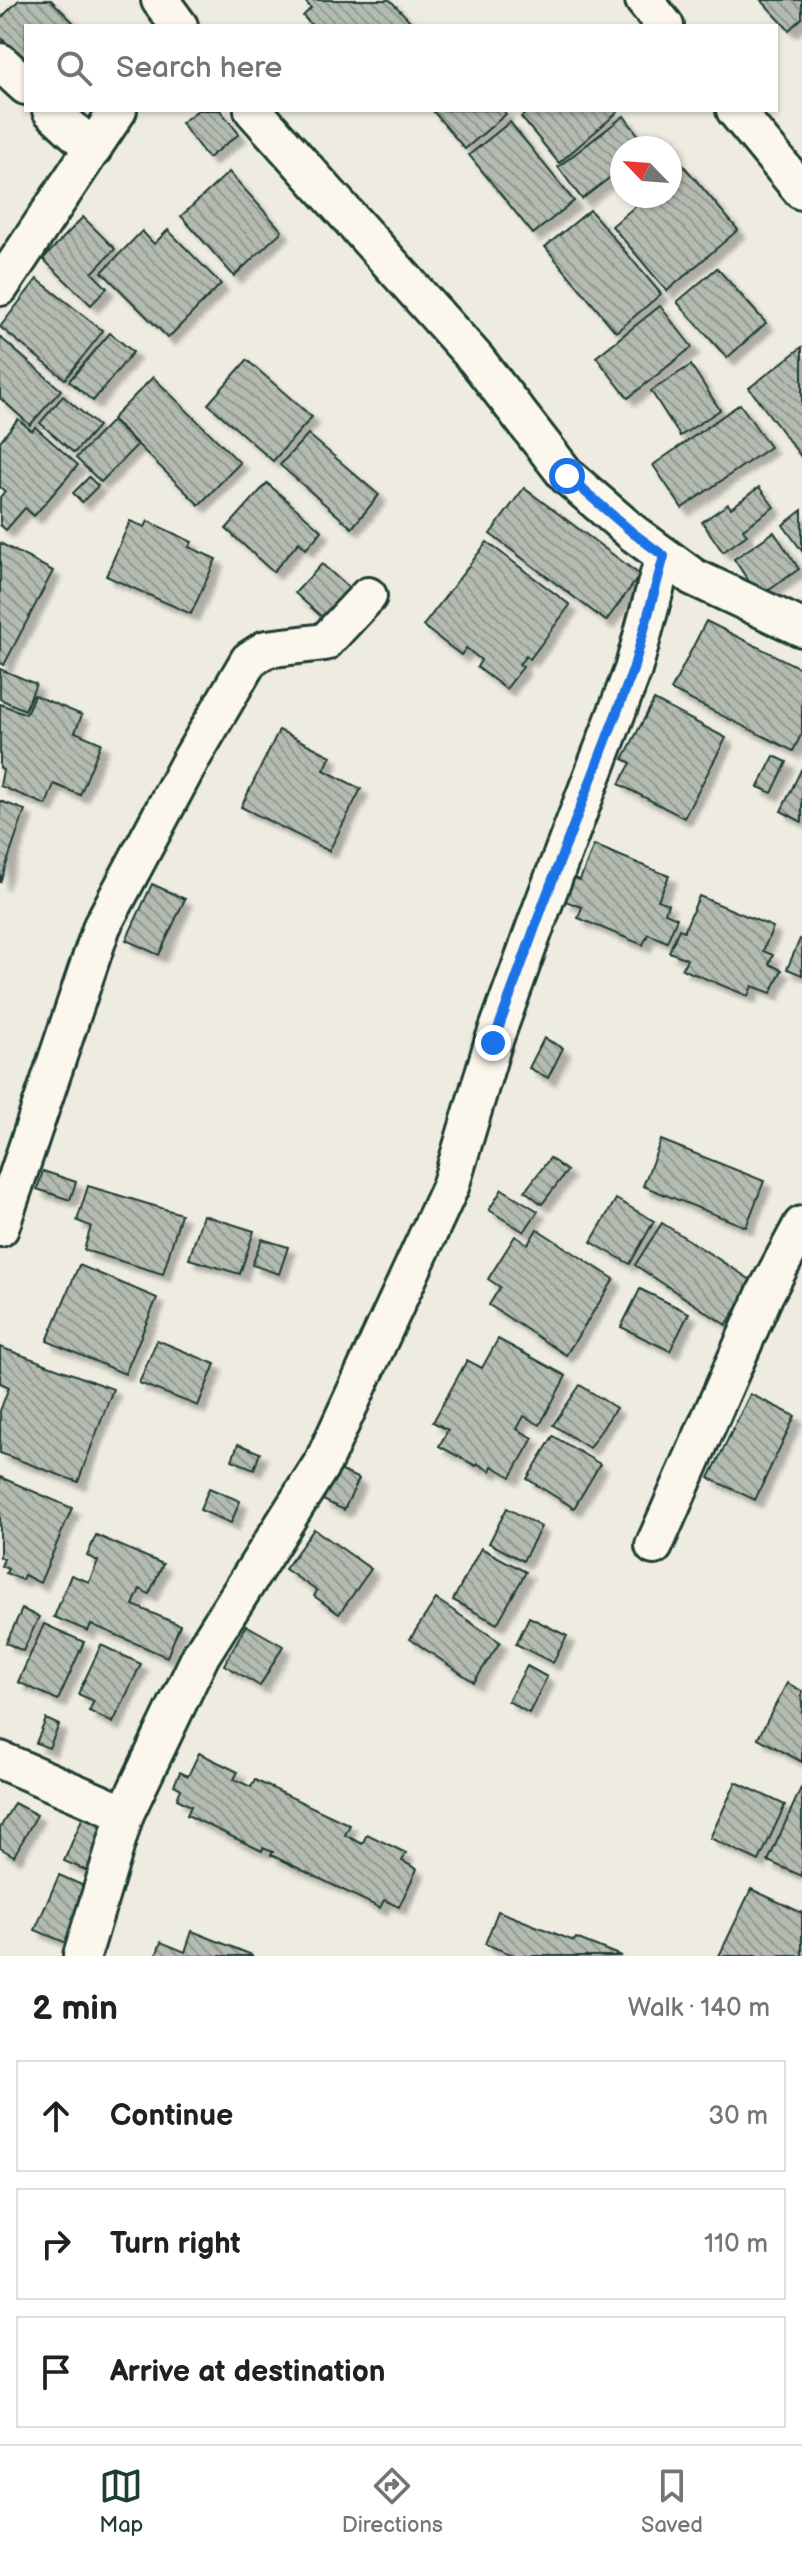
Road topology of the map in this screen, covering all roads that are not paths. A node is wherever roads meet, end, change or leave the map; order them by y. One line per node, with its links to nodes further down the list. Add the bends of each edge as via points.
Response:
1 (160, 0): 3 (street)
2 (644, 0): 4 (street)
3 (178, 24)
4 (663, 24)
5 (0, 62): 6 (street)
6 (24, 84)
7 (53, 112): 11 (street)
8 (117, 112): 11 (street)
9 (255, 112): 14 (street, via 476,359 567,476)
10 (737, 112): 12 (street)
11 (93, 149): 13 (street)
12 (802, 191)
13 (0, 287)
14 (664, 556): 16 (street, via 693,577); 21 (street, via 633,670 493,1043 450,1187 323,1462 201,1655)
15 (368, 596): 18 (street, via 325,642 256,653 190,761 102,926)
16 (802, 628)
17 (802, 1225): 19 (street, via 765,1294)
18 (0, 1228)
19 (654, 1546)
20 (0, 1760): 21 (street)
21 (125, 1814): 22 (street)
22 (82, 1956)

